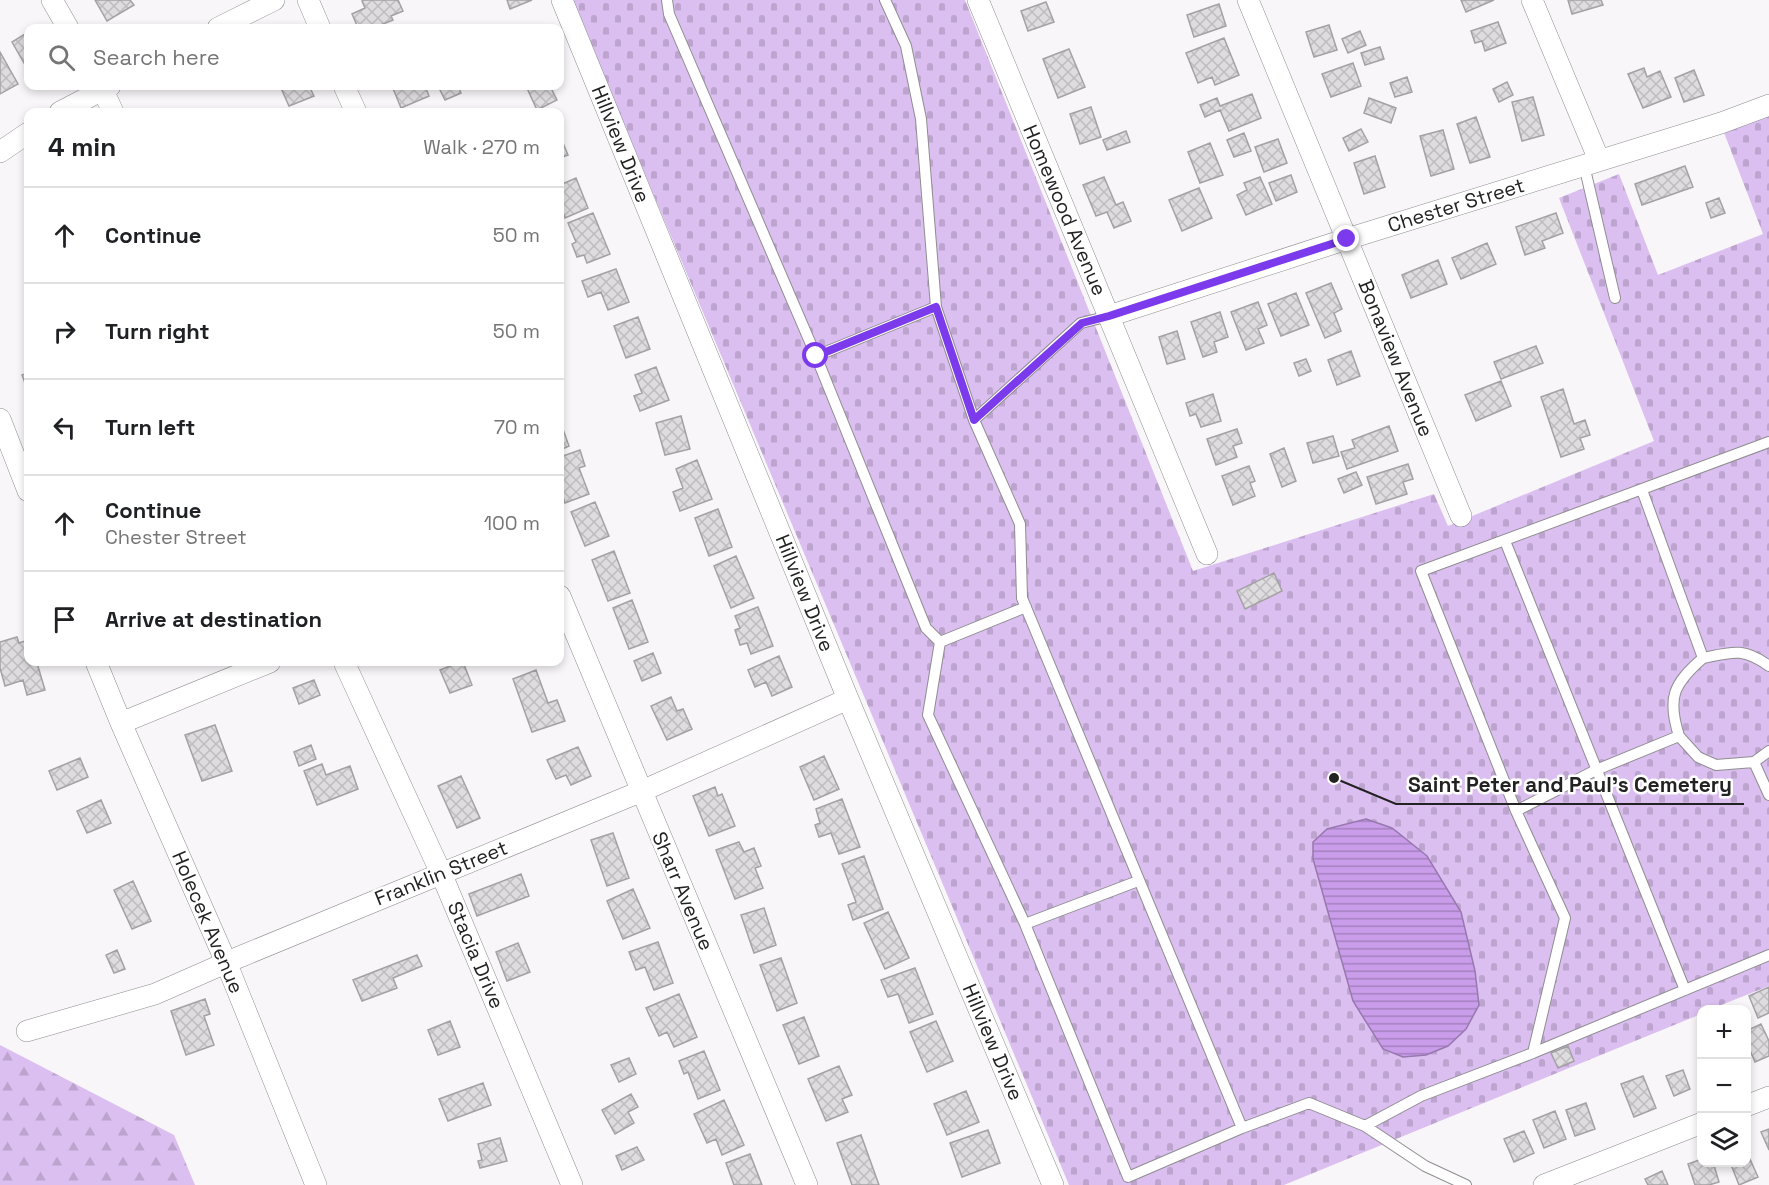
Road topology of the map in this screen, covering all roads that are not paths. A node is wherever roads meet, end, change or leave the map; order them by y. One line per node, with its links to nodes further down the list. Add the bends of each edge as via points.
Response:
1 (52, 0): 10 (street)
2 (274, 0): 11 (street)
3 (308, 0): 12 (street)
4 (562, 0): 44 (street, Hillview Drive)
5 (667, 0): 27 (lane, via 669,14)
6 (885, 0): 25 (lane, via 906,46 921,119)
7 (978, 0): 26 (street, Homewood Avenue)
8 (1248, 0): 23 (street, Bonaview Avenue)
9 (1532, 0): 22 (street)
10 (66, 24)
11 (226, 24)
12 (318, 24)
13 (99, 90): 16 (street)
14 (105, 90): 17 (street)
15 (346, 90): 18 (street)
16 (67, 108)
17 (112, 108)
18 (354, 108)
19 (1767, 110): 22 (street, Chester Street)
20 (24, 136): 21 (street)
21 (0, 152)
22 (1592, 163): 23 (street, Chester Street); 24 (lane)
23 (1347, 239): 26 (street, Chester Street); 33 (street, Bonaview Avenue)
24 (1615, 297)
25 (936, 307): 27 (lane); 29 (lane)
26 (1109, 316): 29 (lane, via 1082,323); 35 (street, Homewood Avenue)
27 (816, 356): 38 (lane, via 926,628)
28 (0, 419): 31 (street)
29 (974, 420): 37 (lane, via 1020,524 1022,598)
30 (1769, 442): 32 (lane)
31 (24, 481)
32 (1642, 490): 34 (lane); 39 (lane)
33 (1461, 516)
34 (1505, 541): 49 (lane); 52 (lane, via 1421,571)
35 (1207, 554)
36 (564, 606): 50 (street, Sharr Avenue)
37 (1026, 607): 38 (lane); 54 (lane)
38 (940, 642): 55 (lane, via 928,715)
39 (1702, 658): 43 (lane, via 1737,651 1756,656); 46 (lane, via 1683,675 1674,696 1673,716)
40 (98, 666): 45 (street, Holecek Avenue)
41 (260, 666): 45 (street)
42 (346, 666): 53 (street, Stacia Drive)
43 (1769, 666)
44 (848, 699): 50 (street, Franklin Street); 69 (street, Hillview Drive)
45 (121, 723): 57 (street, Holecek Avenue)
46 (1679, 736): 48 (lane, via 1698,757 1716,765); 49 (lane)
47 (1769, 751): 48 (lane)
48 (1754, 762): 51 (lane)
49 (1596, 770): 52 (lane); 58 (lane)
50 (642, 791): 53 (street, Franklin Street); 68 (street, Sharr Avenue)
51 (1769, 795)
52 (1516, 812): 60 (lane, via 1565,918)
53 (441, 873): 57 (street, Franklin Street); 67 (street, Stacia Drive)
54 (1138, 881): 55 (lane); 65 (lane)
55 (1025, 924): 65 (lane, via 1128,1177)
56 (1769, 955): 58 (lane)
57 (226, 962): 59 (street, Franklin Street, via 155,994); 66 (street, Holecek Avenue)
58 (1685, 990): 60 (lane)
59 (27, 1031)
60 (1533, 1053): 64 (lane, via 1421,1096)
61 (1769, 1097): 62 (street)
62 (1751, 1104)
63 (1697, 1125): 71 (street)
64 (1365, 1126): 65 (lane, via 1309,1103); 70 (lane, via 1425,1166)
65 (1242, 1128)
66 (316, 1185)
67 (572, 1185)
68 (807, 1185)
69 (1053, 1185)
70 (1466, 1185)
71 (1544, 1185)

